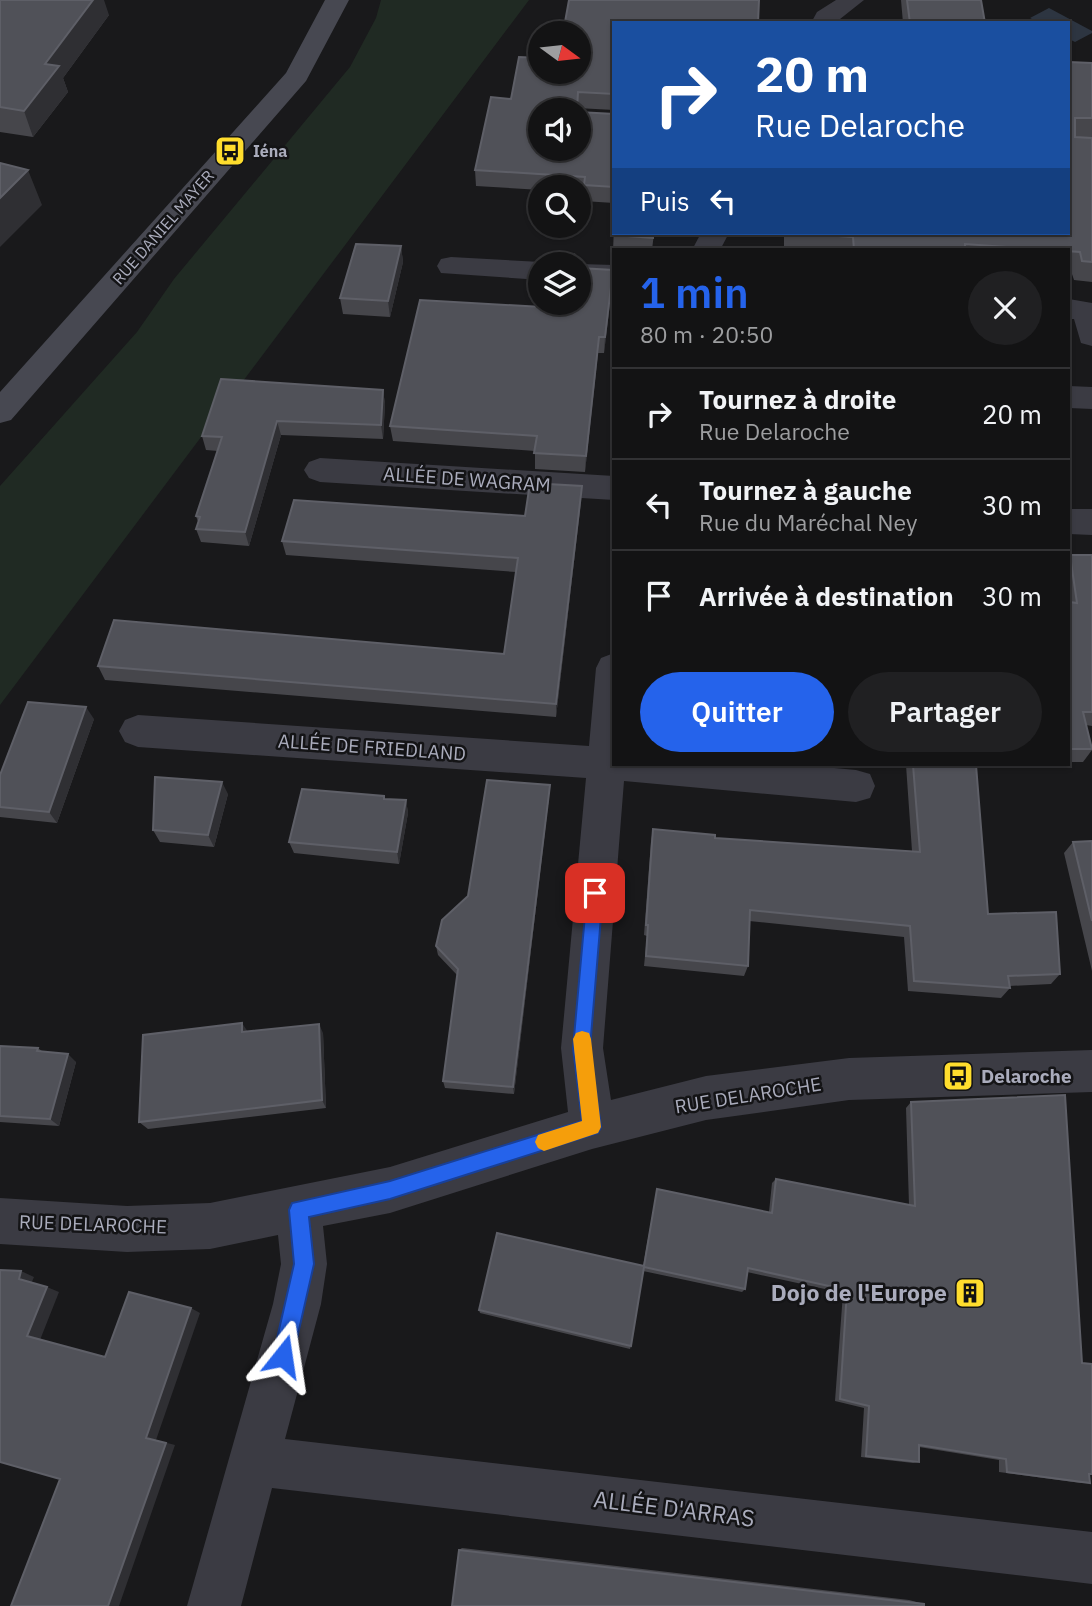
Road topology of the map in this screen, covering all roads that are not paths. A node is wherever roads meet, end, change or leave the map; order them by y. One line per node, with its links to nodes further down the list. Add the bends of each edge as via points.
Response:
1 (337, 0): 14 (main road, RUE DANIEL MAYER, via 297,76)
2 (852, 0): 4 (street)
3 (859, 0): 5 (street)
4 (824, 21)
5 (860, 21)
6 (450, 266): 7 (street)
7 (528, 270)
8 (591, 273): 9 (street)
9 (612, 274)
10 (1070, 309): 11 (street, via 1087,311)
11 (1092, 336)
12 (1070, 397): 13 (street)
13 (1092, 398)
14 (0, 412)
15 (320, 470): 16 (street, ALLÉE DE WAGRAM)
16 (612, 488)
17 (1070, 521): 18 (street)
18 (1092, 522)
19 (138, 731): 20 (street, ALLÉE DE FRIEDLAND)
20 (612, 764)
21 (615, 766): 25 (street, via 582,1048)
22 (637, 766): 23 (street, ALLÉE DE FRIEDLAND)
23 (856, 786)
24 (1092, 1071): 25 (street, RUE DELAROCHE, via 849,1079 706,1098)
25 (592, 1127): 26 (street, RUE DELAROCHE, via 390,1190)
26 (298, 1210): 27 (street, RUE DELAROCHE, via 210,1226 127,1230); 28 (street, via 304,1264)
27 (0, 1221)
28 (256, 1461): 29 (street, ALLÉE D'ARRAS); 30 (street)
29 (1092, 1558)
30 (214, 1606)

